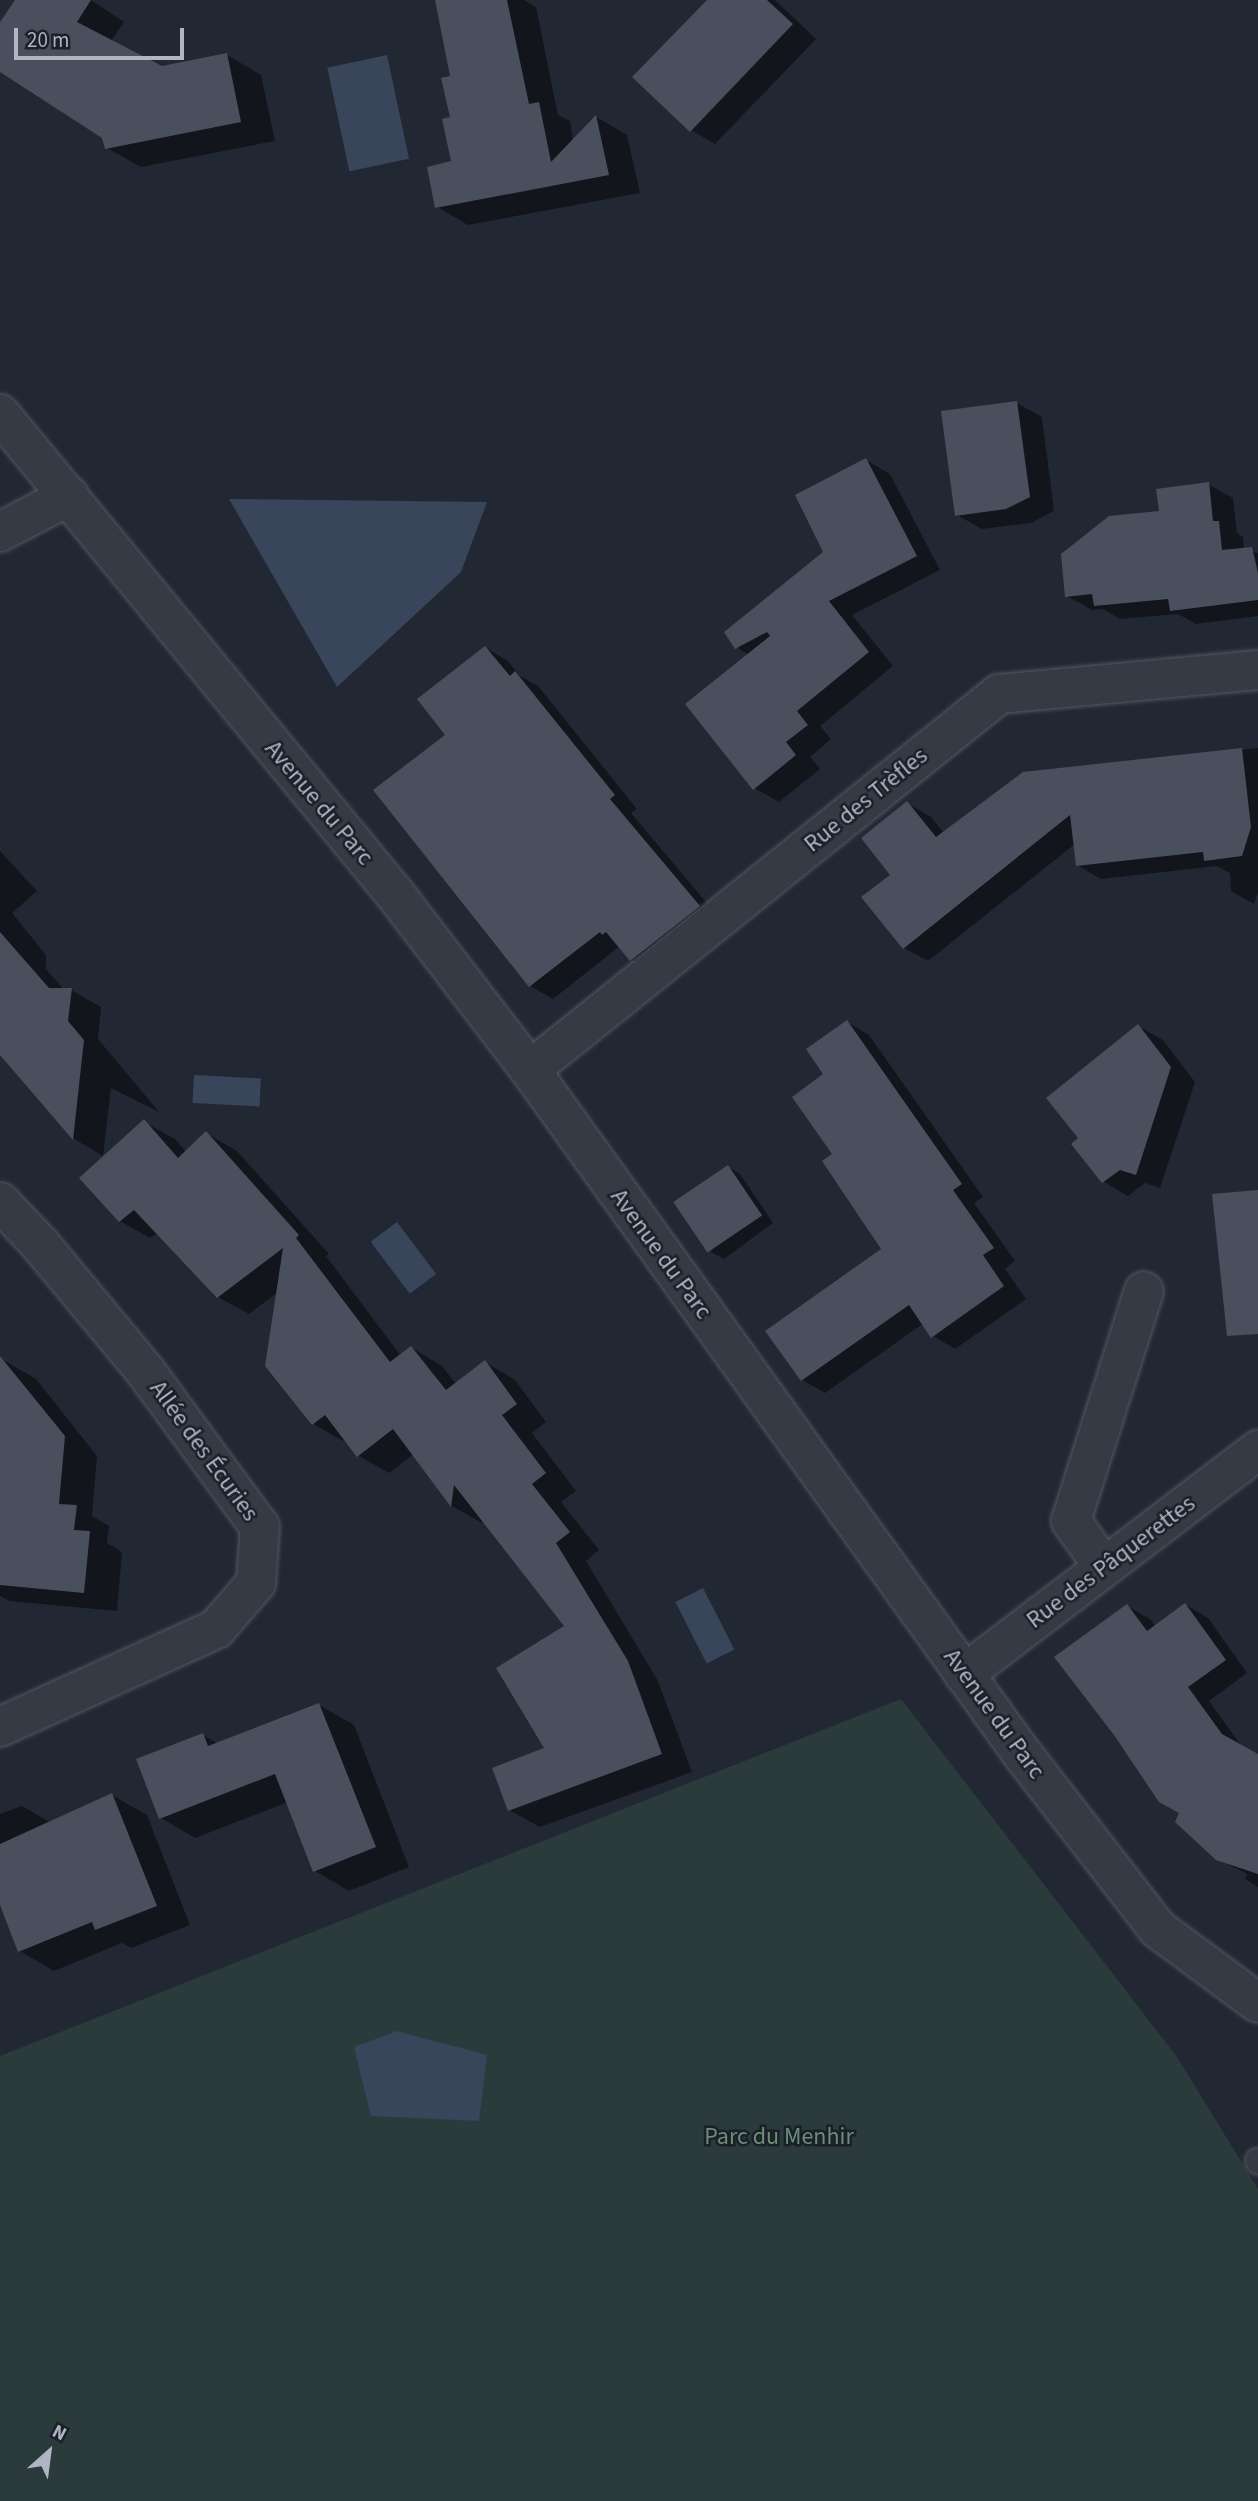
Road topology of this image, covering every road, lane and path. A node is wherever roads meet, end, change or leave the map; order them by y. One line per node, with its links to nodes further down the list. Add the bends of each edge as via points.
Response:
1 (0, 414): 2 (street, Avenue du Parc)
2 (69, 496): 3 (street); 5 (street, Avenue du Parc, via 395,894)
3 (0, 532)
4 (1258, 670): 5 (street, Rue des Trèfles, via 999,694)
5 (530, 1070): 10 (street, Avenue du Parc)
6 (0, 1202): 11 (street, Allée des Écuries, via 146,1372 260,1527 256,1583 216,1629)
7 (1144, 1291): 9 (street, via 1070,1521)
8 (1258, 1450): 9 (street, Rue des Pâquerettes)
9 (1104, 1567): 10 (street, Rue des Pâquerettes)
10 (964, 1674): 12 (street, Avenue du Parc, via 1158,1929)
11 (0, 1727)
12 (1258, 2003)

